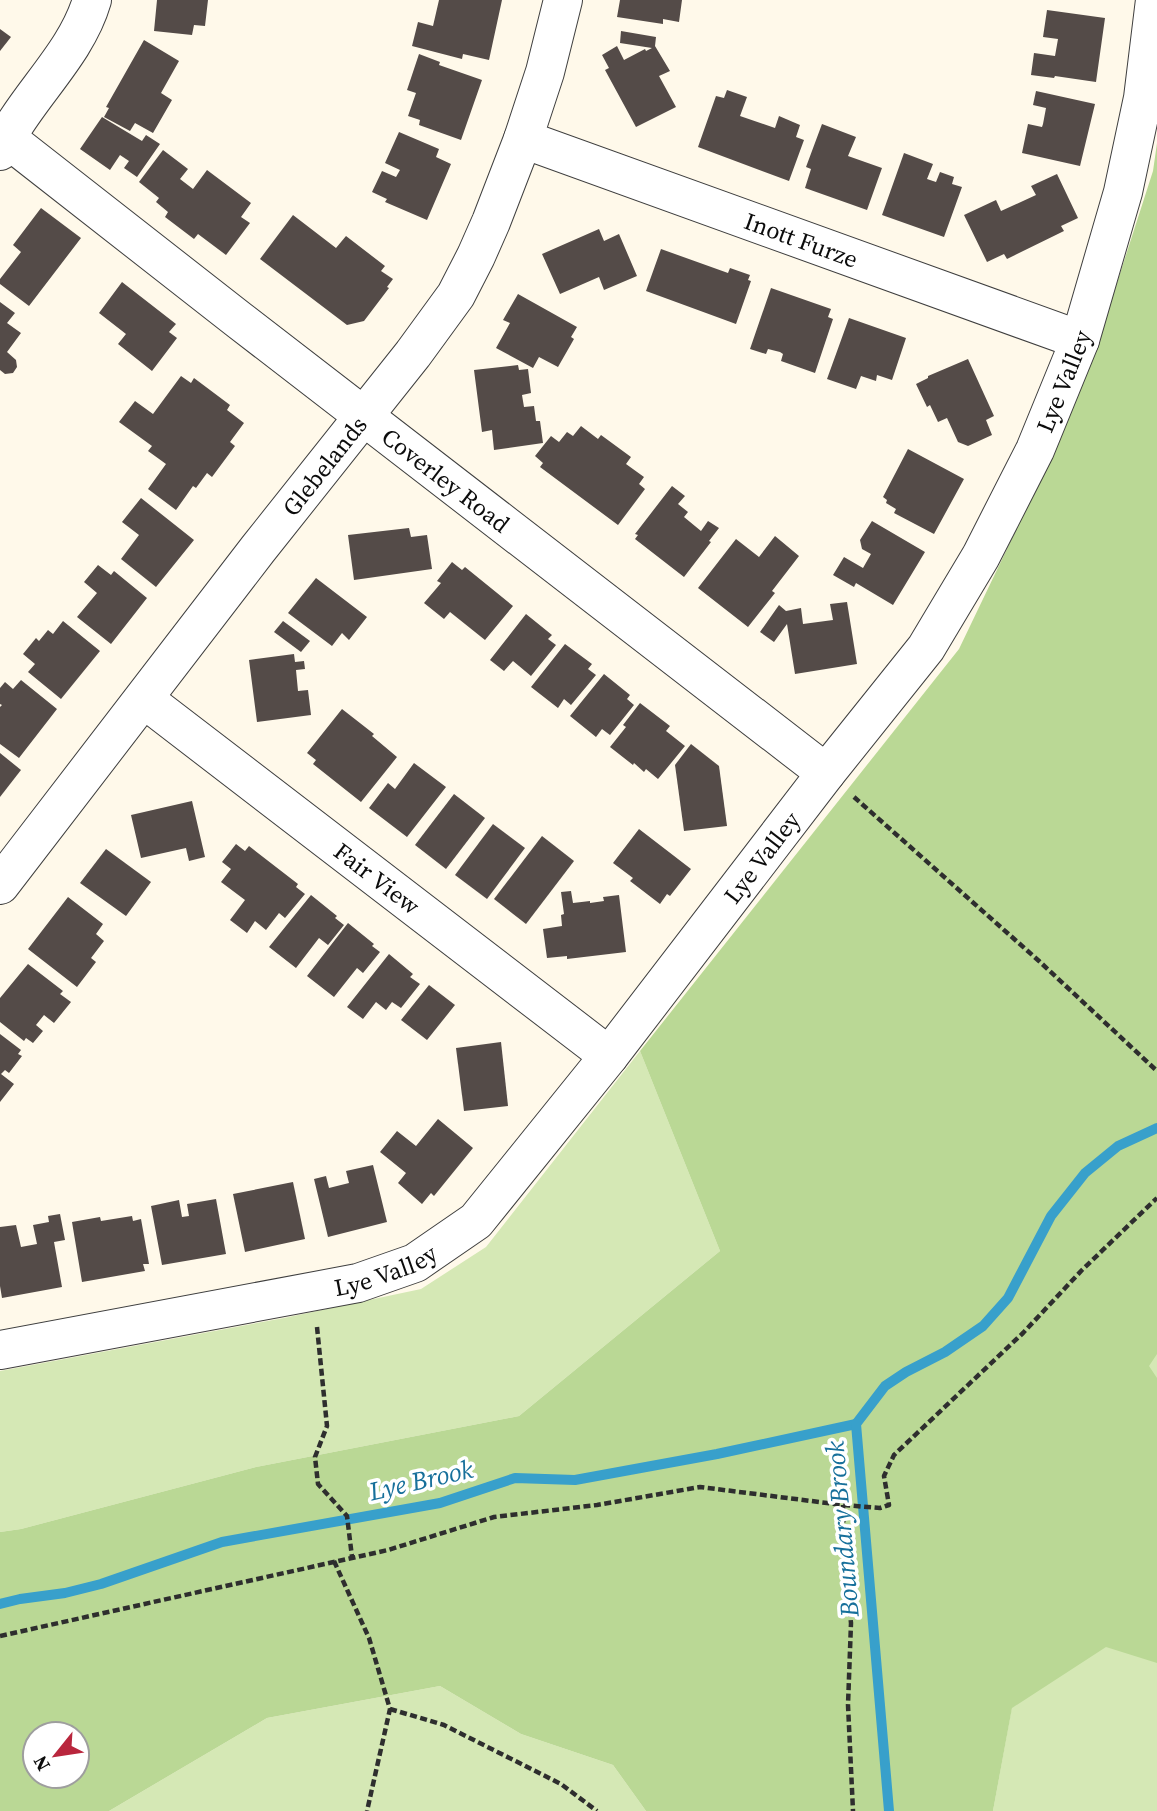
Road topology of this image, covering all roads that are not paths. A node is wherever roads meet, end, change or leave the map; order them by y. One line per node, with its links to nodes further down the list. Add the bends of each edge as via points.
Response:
1 (92, 0): 5 (street, via 66,52)
2 (563, 0): 4 (street, Glebelands)
3 (1155, 0): 6 (street, Lye Valley, via 1143,99)
4 (523, 139): 6 (street, Inott Furze); 7 (street, Glebelands, via 456,295)
5 (2, 141): 7 (street, Coverley Road)
6 (1080, 341): 9 (street, Lye Valley, via 1035,450 962,589 926,648)
7 (363, 415): 8 (street, Glebelands); 9 (street, Coverley Road)
8 (145, 699): 10 (street, Glebelands); 11 (street, Fair View)
9 (826, 773): 11 (street, Lye Valley)
10 (0, 885)
11 (609, 1056): 12 (street, Lye Valley, via 476,1221 415,1263 358,1283)
12 (0, 1350)

